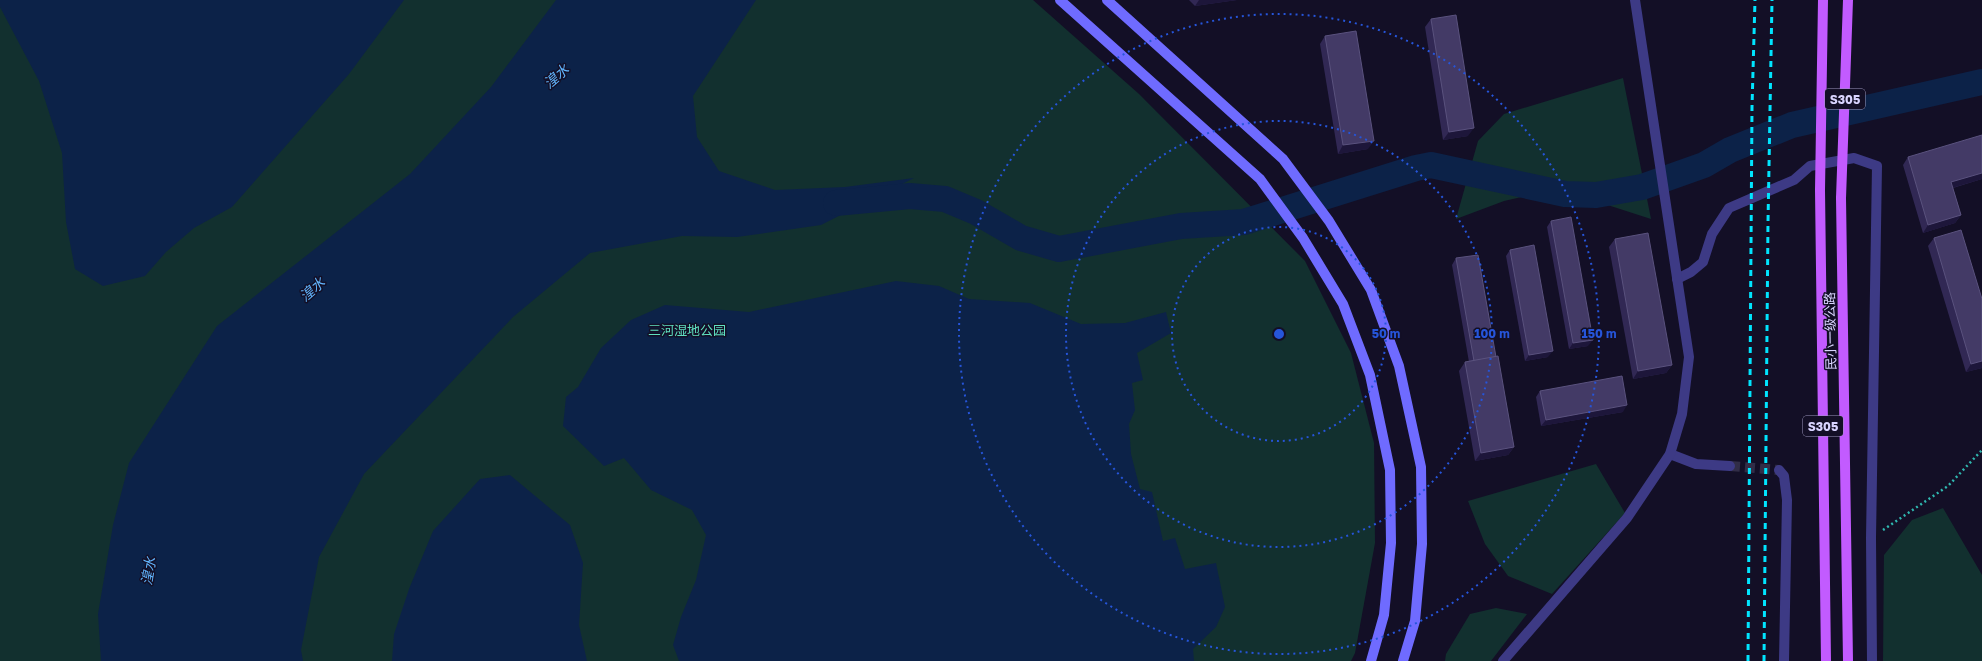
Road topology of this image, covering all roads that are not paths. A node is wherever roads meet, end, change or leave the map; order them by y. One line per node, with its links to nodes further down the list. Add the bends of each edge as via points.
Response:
1 (1060, 0): 10 (main road, via 1260,179 1304,238 1343,304 1370,375 1390,470 1391,543 1384,615)
2 (1107, 0): 11 (main road, via 1283,159 1329,221 1374,297 1399,366 1421,467 1422,544 1414,621)
3 (1635, 0): 6 (street)
4 (1823, 0): 14 (main road, 民小一级公路 / S305, bridge, via 1820,190)
5 (1848, 0): 15 (main road, 民小一级公路 / S305, bridge, via 1841,198)
6 (1677, 279): 7 (street, via 1689,357 1682,414); 16 (street, via 1703,262 1712,234 1728,208 1794,180 1810,166 1854,158 1877,166 1871,538)
7 (1670, 454): 8 (street, via 1696,464); 12 (street, via 1626,518)
8 (1730, 466)
9 (1778, 470): 13 (street, via 1784,476 1787,500)
10 (1371, 661)
11 (1403, 661)
12 (1503, 661)
13 (1784, 661)
14 (1826, 661)
15 (1848, 661)
16 (1872, 661)

